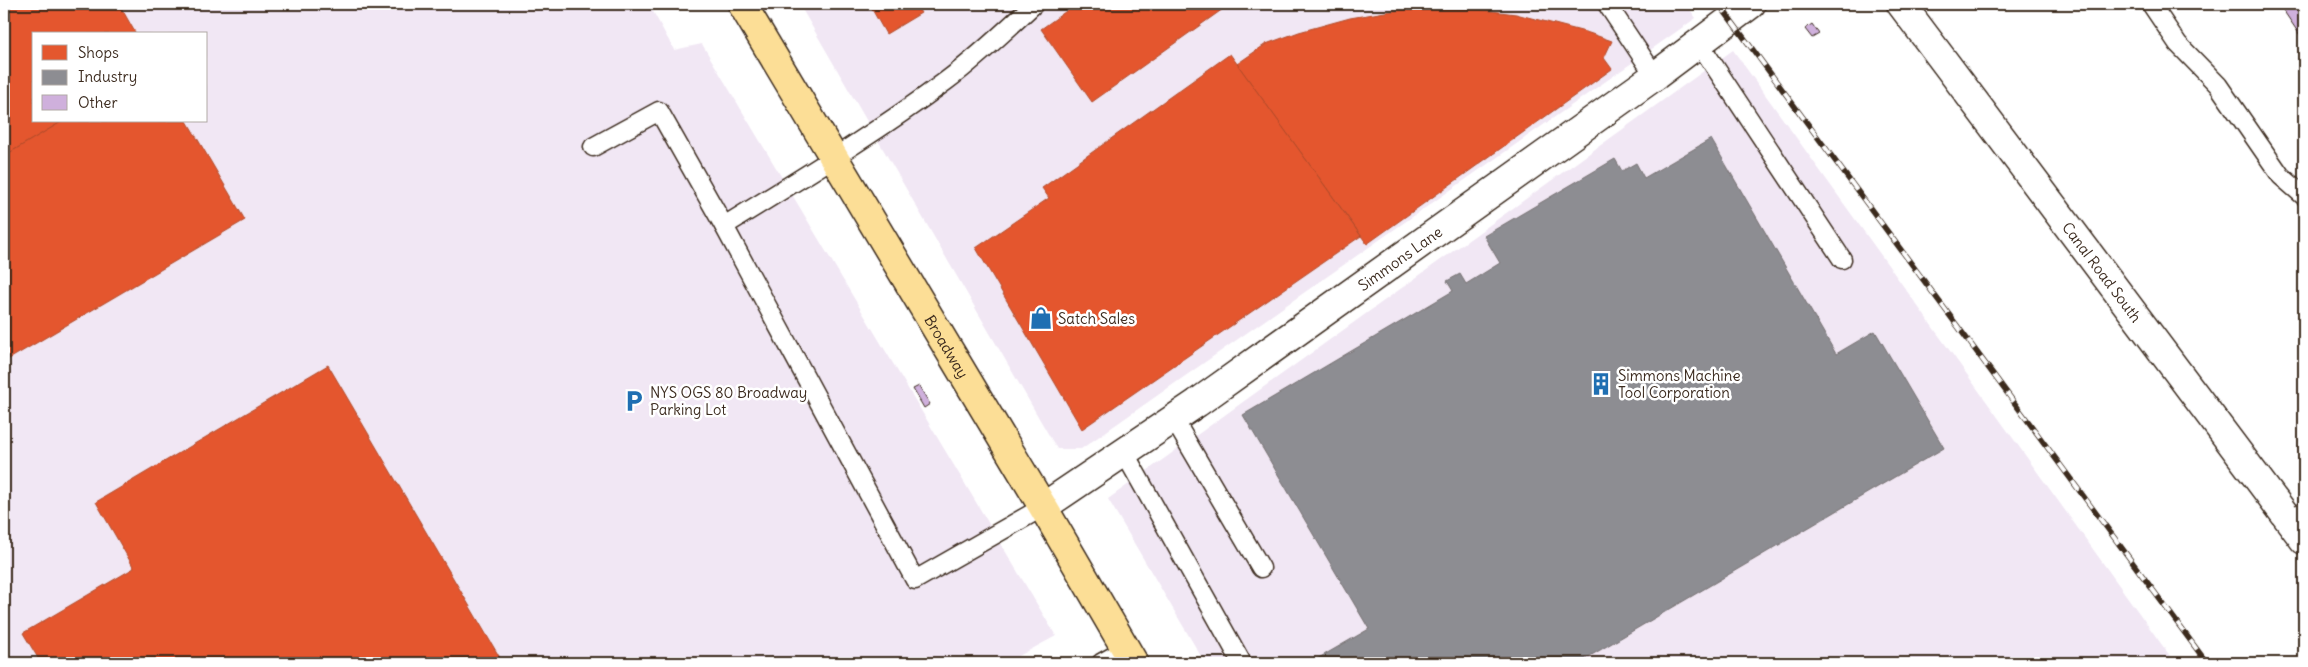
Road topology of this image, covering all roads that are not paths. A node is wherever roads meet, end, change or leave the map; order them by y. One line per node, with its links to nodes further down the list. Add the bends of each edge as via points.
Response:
1 (742, 4): 10 (main road, Broadway)
2 (1034, 4): 10 (lane, via 990,46 945,82)
3 (1607, 4): 8 (lane)
4 (1751, 4): 7 (street, Simmons Lane)
5 (1901, 4): 17 (street, Canal Road South)
6 (2150, 4): 11 (lane, via 2178,44 2218,85 2281,176)
7 (1699, 43): 8 (street, Simmons Lane); 13 (lane)
8 (1655, 76): 14 (street, Simmons Lane)
9 (593, 147): 12 (lane, via 659,111)
10 (834, 157): 12 (lane); 16 (main road, Broadway)
11 (2304, 196)
12 (724, 226): 16 (lane, via 915,580)
13 (1842, 259)
14 (1174, 418): 15 (street, Simmons Lane); 18 (lane)
15 (1124, 452): 16 (street, Simmons Lane); 21 (lane)
16 (1043, 507): 19 (main road, Broadway)
17 (2299, 524)
18 (1261, 568)
19 (1130, 656): 20 (lane)
20 (1100, 663)
21 (1242, 663)

